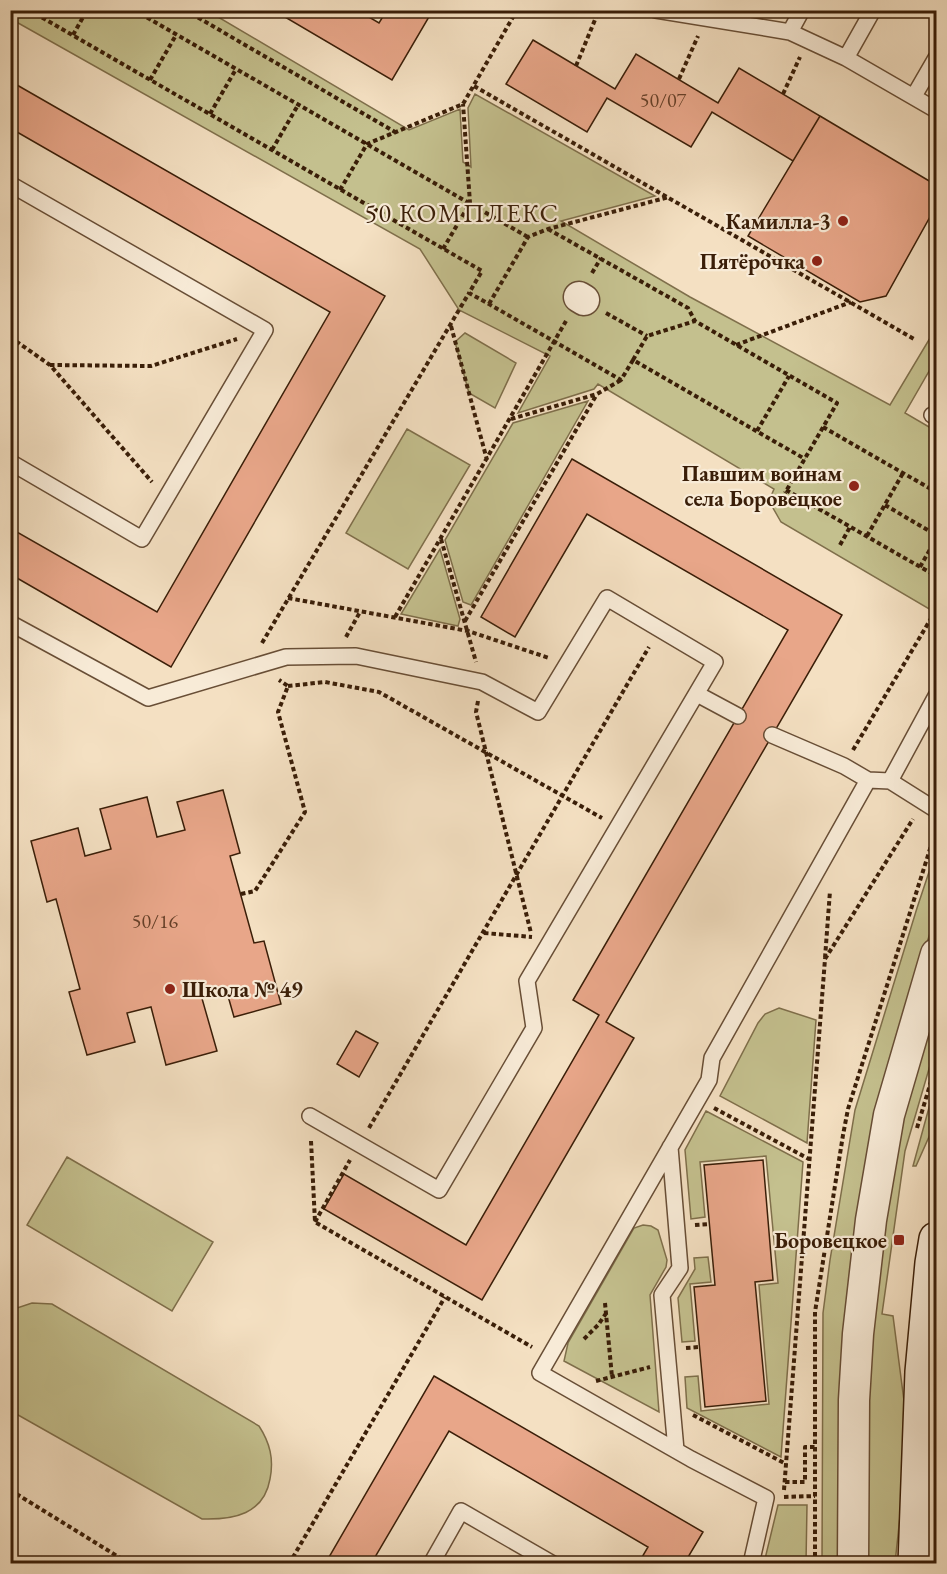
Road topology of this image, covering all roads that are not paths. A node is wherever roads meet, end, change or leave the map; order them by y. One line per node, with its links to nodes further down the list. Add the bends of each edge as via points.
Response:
1 (656, 10): 4 (lane)
2 (802, 10): 4 (lane)
3 (873, 10): 5 (lane)
4 (790, 32): 5 (lane)
5 (846, 58): 7 (lane)
6 (936, 58): 7 (lane)
7 (914, 96): 8 (lane)
8 (936, 110)
9 (10, 184): 10 (lane, via 265,330 142,539)
10 (10, 462)
11 (10, 623): 12 (lane, via 148,698 286,657 356,656 482,682 538,712 607,598 716,662)
12 (697, 693): 14 (lane); 20 (lane, via 527,981 534,1028 439,1190)
13 (936, 696): 17 (lane)
14 (738, 716)
15 (772, 735): 16 (lane)
16 (868, 780): 17 (lane); 21 (lane, via 712,1058 709,1080)
17 (890, 781): 18 (lane)
18 (936, 810)
19 (936, 954): 27 (street, via 889,1115 871,1220 854,1401)
20 (310, 1116)
21 (669, 1147): 23 (lane, via 680,1268 662,1294); 23 (lane, via 540,1373)
22 (936, 1239): 28 (main road, via 922,1372)
23 (676, 1450): 26 (lane, via 766,1498)
24 (431, 1563): 25 (lane, via 461,1511)
25 (553, 1563)
26 (751, 1563)
27 (853, 1563)
28 (915, 1563)

